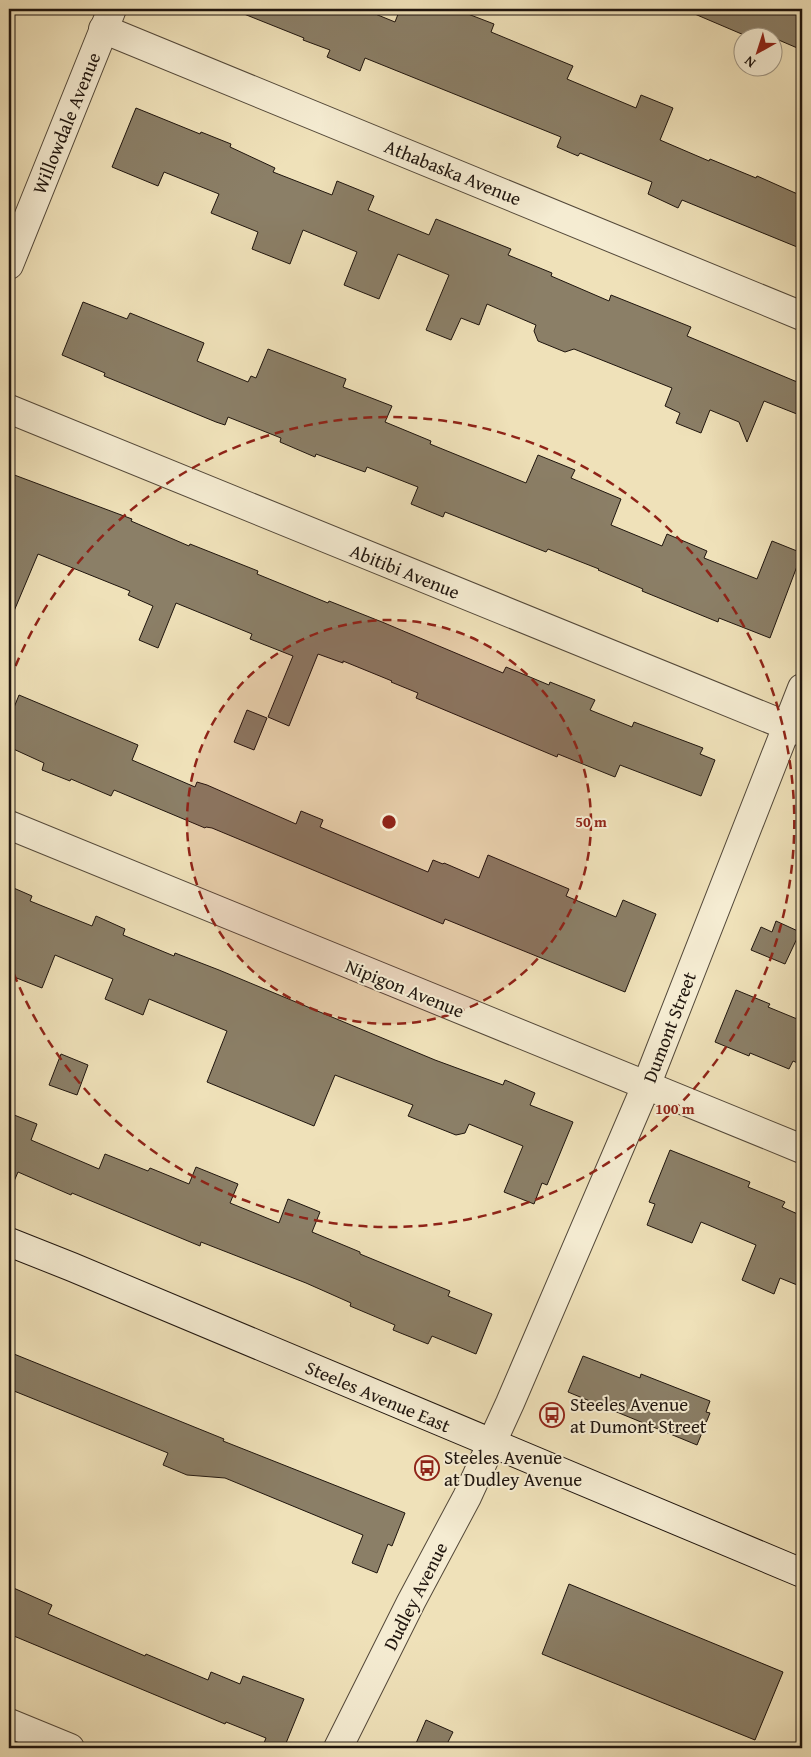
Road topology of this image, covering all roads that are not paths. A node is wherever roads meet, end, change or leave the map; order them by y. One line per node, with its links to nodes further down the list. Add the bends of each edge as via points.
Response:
1 (107, 19): 2 (street, Willowdale Avenue); 3 (street, Athabaska Avenue)
2 (9, 266)
3 (802, 316)
4 (9, 409): 6 (street, Abitibi Avenue)
5 (802, 688): 6 (street, Dumont Street)
6 (795, 729): 8 (street, Dumont Street)
7 (9, 825): 8 (street, Nipigon Avenue)
8 (646, 1086): 9 (street, Nipigon Avenue); 11 (street, Dumont Street)
9 (802, 1149)
10 (9, 1242): 11 (street, Steeles Avenue East)
11 (490, 1444): 12 (street, Steeles Avenue East); 15 (street, Dudley Avenue, via 467,1497)
12 (802, 1573)
13 (9, 1723): 14 (street)
14 (70, 1748)
15 (338, 1748)

